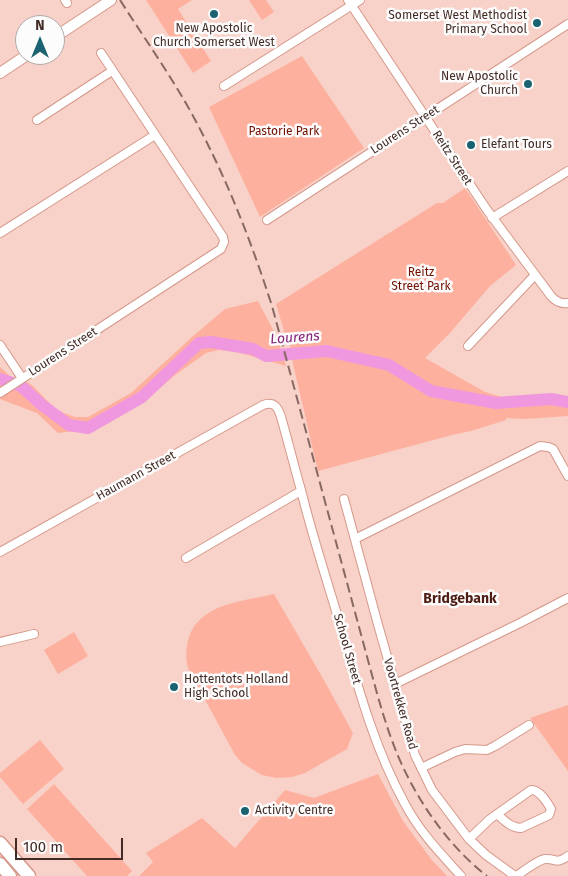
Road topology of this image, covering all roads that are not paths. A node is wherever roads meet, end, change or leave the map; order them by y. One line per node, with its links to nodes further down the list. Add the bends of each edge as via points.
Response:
1 (111, 0): 5 (main road)
2 (360, 0): 3 (street)
3 (350, 3): 10 (street); 11 (street, Reitz Street)
4 (568, 24): 11 (street, Lourens Street)
5 (65, 30)
6 (101, 53): 8 (street)
7 (15, 63): 9 (main road)
8 (112, 71): 12 (street); 13 (street)
9 (0, 73)
10 (224, 86)
11 (425, 117): 15 (street, Reitz Street); 16 (street, Lourens Street)
12 (37, 120)
13 (155, 134): 17 (street); 22 (street, Lourens Street, via 223,237 221,249)
14 (568, 171): 15 (street)
15 (492, 218): 18 (street, Reitz Street)
16 (267, 220)
17 (0, 233)
18 (535, 275): 19 (street, Reitz Street, via 554,300); 21 (street)
19 (568, 303)
20 (0, 345): 22 (street)
21 (468, 346)
22 (19, 380): 23 (street, Lourens Street)
23 (0, 393)
24 (273, 404): 26 (street, School Street, via 279,409); 29 (street, Haumann Street, via 254,410)
25 (568, 476): 28 (street, via 553,450 540,446)
26 (301, 491): 30 (street); 44 (street, School Street, via 368,717 387,766 417,823)
27 (344, 499): 28 (street, Voortrekker Road)
28 (355, 539): 34 (street, Voortrekker Road)
29 (0, 552)
30 (186, 558)
31 (568, 598): 34 (street)
32 (34, 634): 33 (street)
33 (0, 642)
34 (395, 684): 36 (street, Voortrekker Road)
35 (529, 725): 36 (street, via 486,750 465,749)
36 (421, 768): 38 (street, Voortrekker Road, via 432,790)
37 (497, 814): 37 (street, via 531,790 538,791 551,809 549,815 521,828 512,826); 38 (street)
38 (469, 839): 45 (street, Voortrekker Road)
39 (0, 843): 43 (highway)
40 (568, 856): 45 (street, via 558,861 541,860)
41 (0, 864): 42 (highway)
42 (10, 876)
43 (29, 876)
44 (461, 876)
45 (516, 876)

